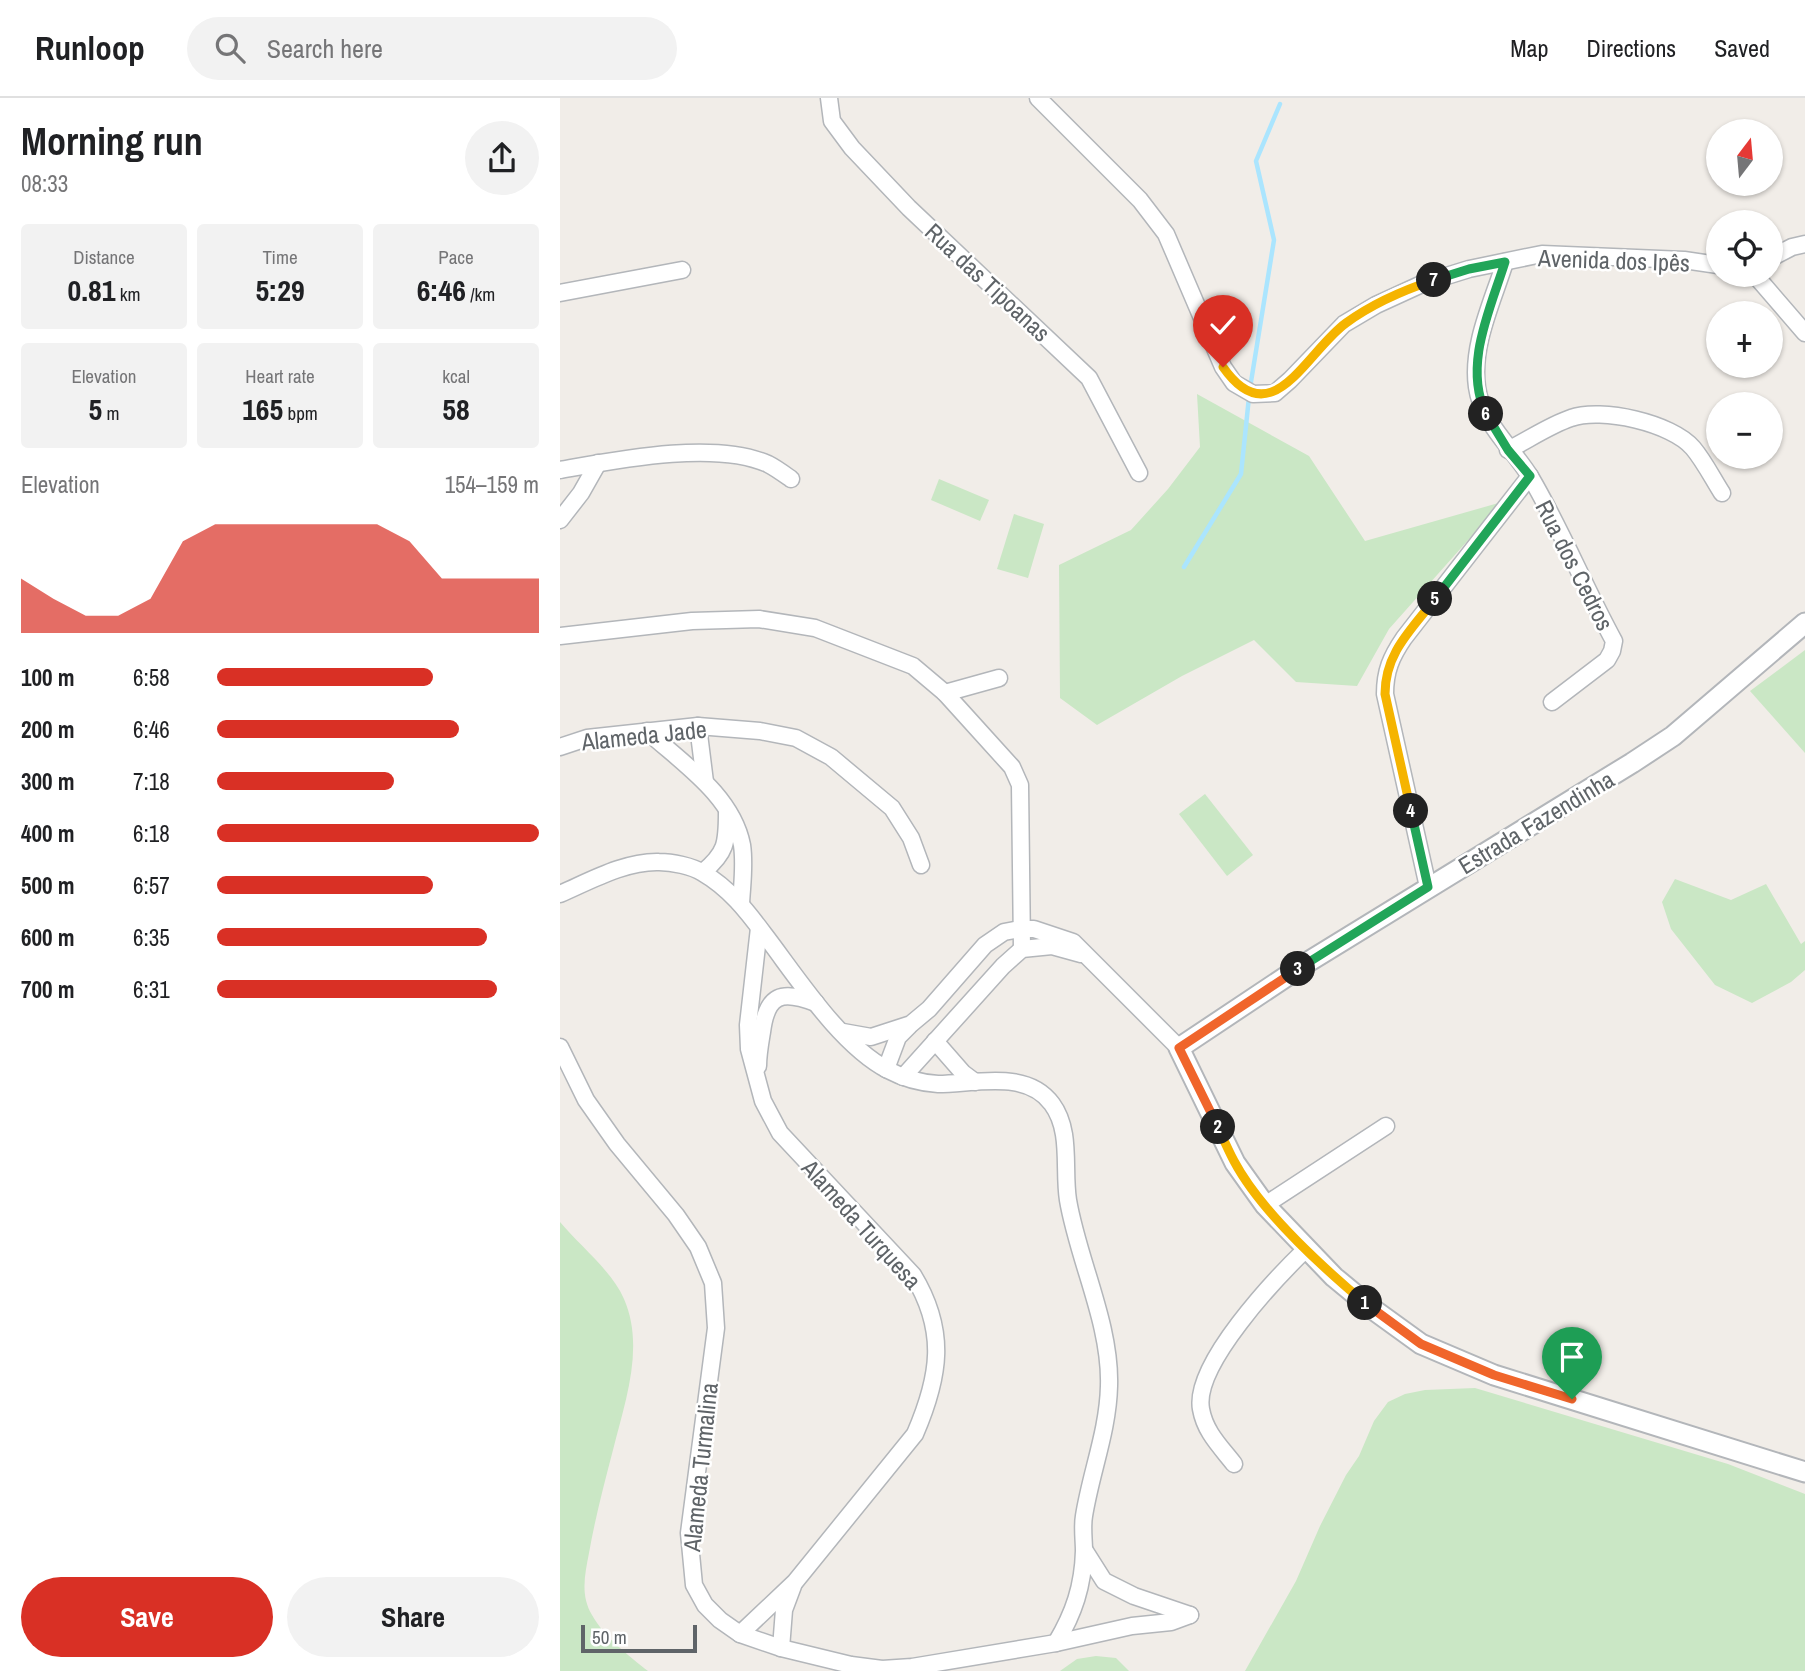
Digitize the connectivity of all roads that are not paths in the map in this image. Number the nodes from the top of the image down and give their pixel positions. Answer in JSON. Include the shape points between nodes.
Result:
{"nodes":[{"id":1,"x":829,"y":98,"type":"edge"},
{"id":2,"x":1038,"y":98,"type":"edge"},
{"id":3,"x":1805,"y":244,"type":"edge"},
{"id":4,"x":1783,"y":252,"type":"edge"},
{"id":5,"x":1505,"y":262,"type":"junction"},
{"id":6,"x":1706,"y":263,"type":"edge"},
{"id":7,"x":682,"y":270,"type":"dead end"},
{"id":8,"x":1765,"y":287,"type":"edge"},
{"id":9,"x":560,"y":293,"type":"edge"},
{"id":10,"x":1805,"y":333,"type":"edge"},
{"id":11,"x":1508,"y":450,"type":"junction"},
{"id":12,"x":598,"y":463,"type":"junction"},
{"id":13,"x":560,"y":470,"type":"edge"},
{"id":14,"x":1139,"y":473,"type":"dead end"},
{"id":15,"x":1530,"y":476,"type":"junction"},
{"id":16,"x":791,"y":479,"type":"dead end"},
{"id":17,"x":1722,"y":493,"type":"dead end"},
{"id":18,"x":560,"y":520,"type":"edge"},
{"id":19,"x":1805,"y":623,"type":"edge"},
{"id":20,"x":560,"y":636,"type":"edge"},
{"id":21,"x":999,"y":678,"type":"dead end"},
{"id":22,"x":945,"y":693,"type":"junction"},
{"id":23,"x":1552,"y":702,"type":"dead end"},
{"id":24,"x":698,"y":726,"type":"junction"},
{"id":25,"x":647,"y":731,"type":"junction"},
{"id":26,"x":560,"y":747,"type":"edge"},
{"id":27,"x":705,"y":782,"type":"junction"},
{"id":28,"x":727,"y":811,"type":"junction"},
{"id":29,"x":921,"y":865,"type":"dead end"},
{"id":30,"x":702,"y":872,"type":"junction"},
{"id":31,"x":1428,"y":887,"type":"junction"},
{"id":32,"x":560,"y":894,"type":"edge"},
{"id":33,"x":741,"y":904,"type":"junction"},
{"id":34,"x":760,"y":928,"type":"junction"},
{"id":35,"x":1020,"y":929,"type":"junction"},
{"id":36,"x":985,"y":945,"type":"junction"},
{"id":37,"x":1022,"y":949,"type":"junction"},
{"id":38,"x":1090,"y":957,"type":"junction"},
{"id":39,"x":1003,"y":966,"type":"junction"},
{"id":40,"x":817,"y":1004,"type":"junction"},
{"id":41,"x":929,"y":1009,"type":"junction"},
{"id":42,"x":911,"y":1024,"type":"junction"},
{"id":43,"x":947,"y":1028,"type":"junction"},
{"id":44,"x":843,"y":1032,"type":"junction"},
{"id":45,"x":935,"y":1041,"type":"junction"},
{"id":46,"x":560,"y":1047,"type":"edge"},
{"id":47,"x":1179,"y":1048,"type":"junction"},
{"id":48,"x":886,"y":1069,"type":"junction"},
{"id":49,"x":903,"y":1077,"type":"junction"},
{"id":50,"x":975,"y":1082,"type":"junction"},
{"id":51,"x":758,"y":1083,"type":"junction"},
{"id":52,"x":1386,"y":1126,"type":"dead end"},
{"id":53,"x":1265,"y":1205,"type":"junction"},
{"id":54,"x":1306,"y":1249,"type":"junction"},
{"id":55,"x":1234,"y":1464,"type":"dead end"},
{"id":56,"x":1805,"y":1472,"type":"edge"},
{"id":57,"x":1084,"y":1549,"type":"junction"},
{"id":58,"x":795,"y":1582,"type":"junction"},
{"id":59,"x":740,"y":1633,"type":"junction"},
{"id":60,"x":1056,"y":1643,"type":"junction"},
{"id":61,"x":781,"y":1648,"type":"junction"}],
"edges":[{"from":1,"to":14,"type":"street","name":"Rua das Tipoanas","via":[[832,121],[852,148],[1089,378]]},
{"from":2,"to":5,"type":"street","name":"Avenida dos Ipês","via":[[1140,200],[1166,234],[1223,367],[1234,383],[1253,394],[1275,393],[1345,324],[1376,305],[1469,269]]},
{"from":3,"to":4,"type":"street"},
{"from":5,"to":6,"type":"street","name":"Avenida dos Ipês","via":[[1542,254]]},
{"from":5,"to":11,"type":"street","name":"Rua dos Cedros","via":[[1476,359],[1484,412]]},
{"from":7,"to":9,"type":"street"},
{"from":8,"to":10,"type":"street"},
{"from":11,"to":15,"type":"street","name":"Rua dos Cedros"},
{"from":11,"to":17,"type":"street","via":[[1572,417],[1645,421],[1692,446]]},
{"from":12,"to":13,"type":"street"},
{"from":12,"to":16,"type":"street","via":[[718,454],[768,464]]},
{"from":12,"to":18,"type":"street"},
{"from":15,"to":23,"type":"street","name":"Rua dos Cedros","via":[[1614,641],[1607,660]]},
{"from":15,"to":31,"type":"street","via":[[1404,638],[1385,676],[1385,694]]},
{"from":19,"to":31,"type":"street","name":"Estrada Fazendinha","via":[[1673,736]]},
{"from":20,"to":22,"type":"street","via":[[692,621],[759,619],[815,628],[860,644],[913,666]]},
{"from":21,"to":22,"type":"street"},
{"from":22,"to":35,"type":"street","via":[[1012,767],[1020,785]]},
{"from":24,"to":25,"type":"street","name":"Alameda Jade"},
{"from":24,"to":27,"type":"street"},
{"from":24,"to":29,"type":"street","name":"Alameda Jade","via":[[796,738],[831,757],[892,808]]},
{"from":25,"to":26,"type":"street","name":"Alameda Jade","via":[[587,738]]},
{"from":25,"to":27,"type":"street"},
{"from":27,"to":28,"type":"street"},
{"from":28,"to":30,"type":"street","via":[[724,849]]},
{"from":28,"to":33,"type":"street","via":[[741,844]]},
{"from":30,"to":32,"type":"street","via":[[659,862],[634,865]]},
{"from":30,"to":33,"type":"street"},
{"from":31,"to":47,"type":"street","name":"Estrada Fazendinha"},
{"from":33,"to":34,"type":"street"},
{"from":34,"to":40,"type":"street"},
{"from":34,"to":51,"type":"street","name":"Alameda Turquesa","via":[[748,1025]]},
{"from":35,"to":36,"type":"street","via":[[1004,932]]},
{"from":35,"to":37,"type":"street"},
{"from":35,"to":38,"type":"street","via":[[1063,937]]},
{"from":36,"to":39,"type":"street"},
{"from":36,"to":41,"type":"street"},
{"from":37,"to":38,"type":"street","via":[[1052,946]]},
{"from":37,"to":39,"type":"street"},
{"from":38,"to":47,"type":"street"},
{"from":39,"to":43,"type":"street"},
{"from":40,"to":44,"type":"street"},
{"from":40,"to":51,"type":"street","name":"Alameda Turquesa","via":[[788,996],[768,1005],[758,1053]]},
{"from":41,"to":42,"type":"street"},
{"from":41,"to":43,"type":"street"},
{"from":42,"to":44,"type":"street","via":[[871,1037]]},
{"from":42,"to":48,"type":"street","via":[[898,1037]]},
{"from":43,"to":45,"type":"street"},
{"from":44,"to":48,"type":"street"},
{"from":45,"to":49,"type":"street"},
{"from":45,"to":50,"type":"street"},
{"from":46,"to":59,"type":"street","name":"Alameda Turmalina","via":[[586,1100],[676,1215],[698,1247],[713,1283],[716,1328],[689,1533],[690,1562],[694,1585],[705,1605]]},
{"from":47,"to":53,"type":"street","via":[[1235,1163]]},
{"from":48,"to":49,"type":"street"},
{"from":49,"to":50,"type":"street","via":[[935,1084]]},
{"from":50,"to":57,"type":"street","via":[[1005,1082],[1041,1091],[1062,1123],[1068,1196],[1107,1350],[1109,1384],[1106,1425],[1083,1518]]},
{"from":51,"to":58,"type":"street","name":"Alameda Turquesa","via":[[780,1133],[913,1275],[927,1298],[937,1352],[925,1412],[915,1434]]},
{"from":52,"to":53,"type":"street"},
{"from":53,"to":54,"type":"street"},
{"from":54,"to":55,"type":"street","via":[[1274,1280],[1215,1358],[1204,1380],[1200,1406],[1206,1429]]},
{"from":54,"to":56,"type":"street","via":[[1364,1302],[1421,1344],[1494,1375]]},
{"from":57,"to":60,"type":"street","via":[[1079,1595]]},
{"from":57,"to":60,"type":"street","name":"Alameda Turmalina","via":[[1104,1581],[1190,1615]]},
{"from":58,"to":59,"type":"street","name":"Alameda Turquesa"},
{"from":58,"to":61,"type":"street","name":"Alameda Turquesa","via":[[784,1610]]},
{"from":59,"to":61,"type":"street","name":"Alameda Turmalina"},
{"from":60,"to":61,"type":"street","name":"Alameda Turmalina","via":[[882,1670]]}]}
